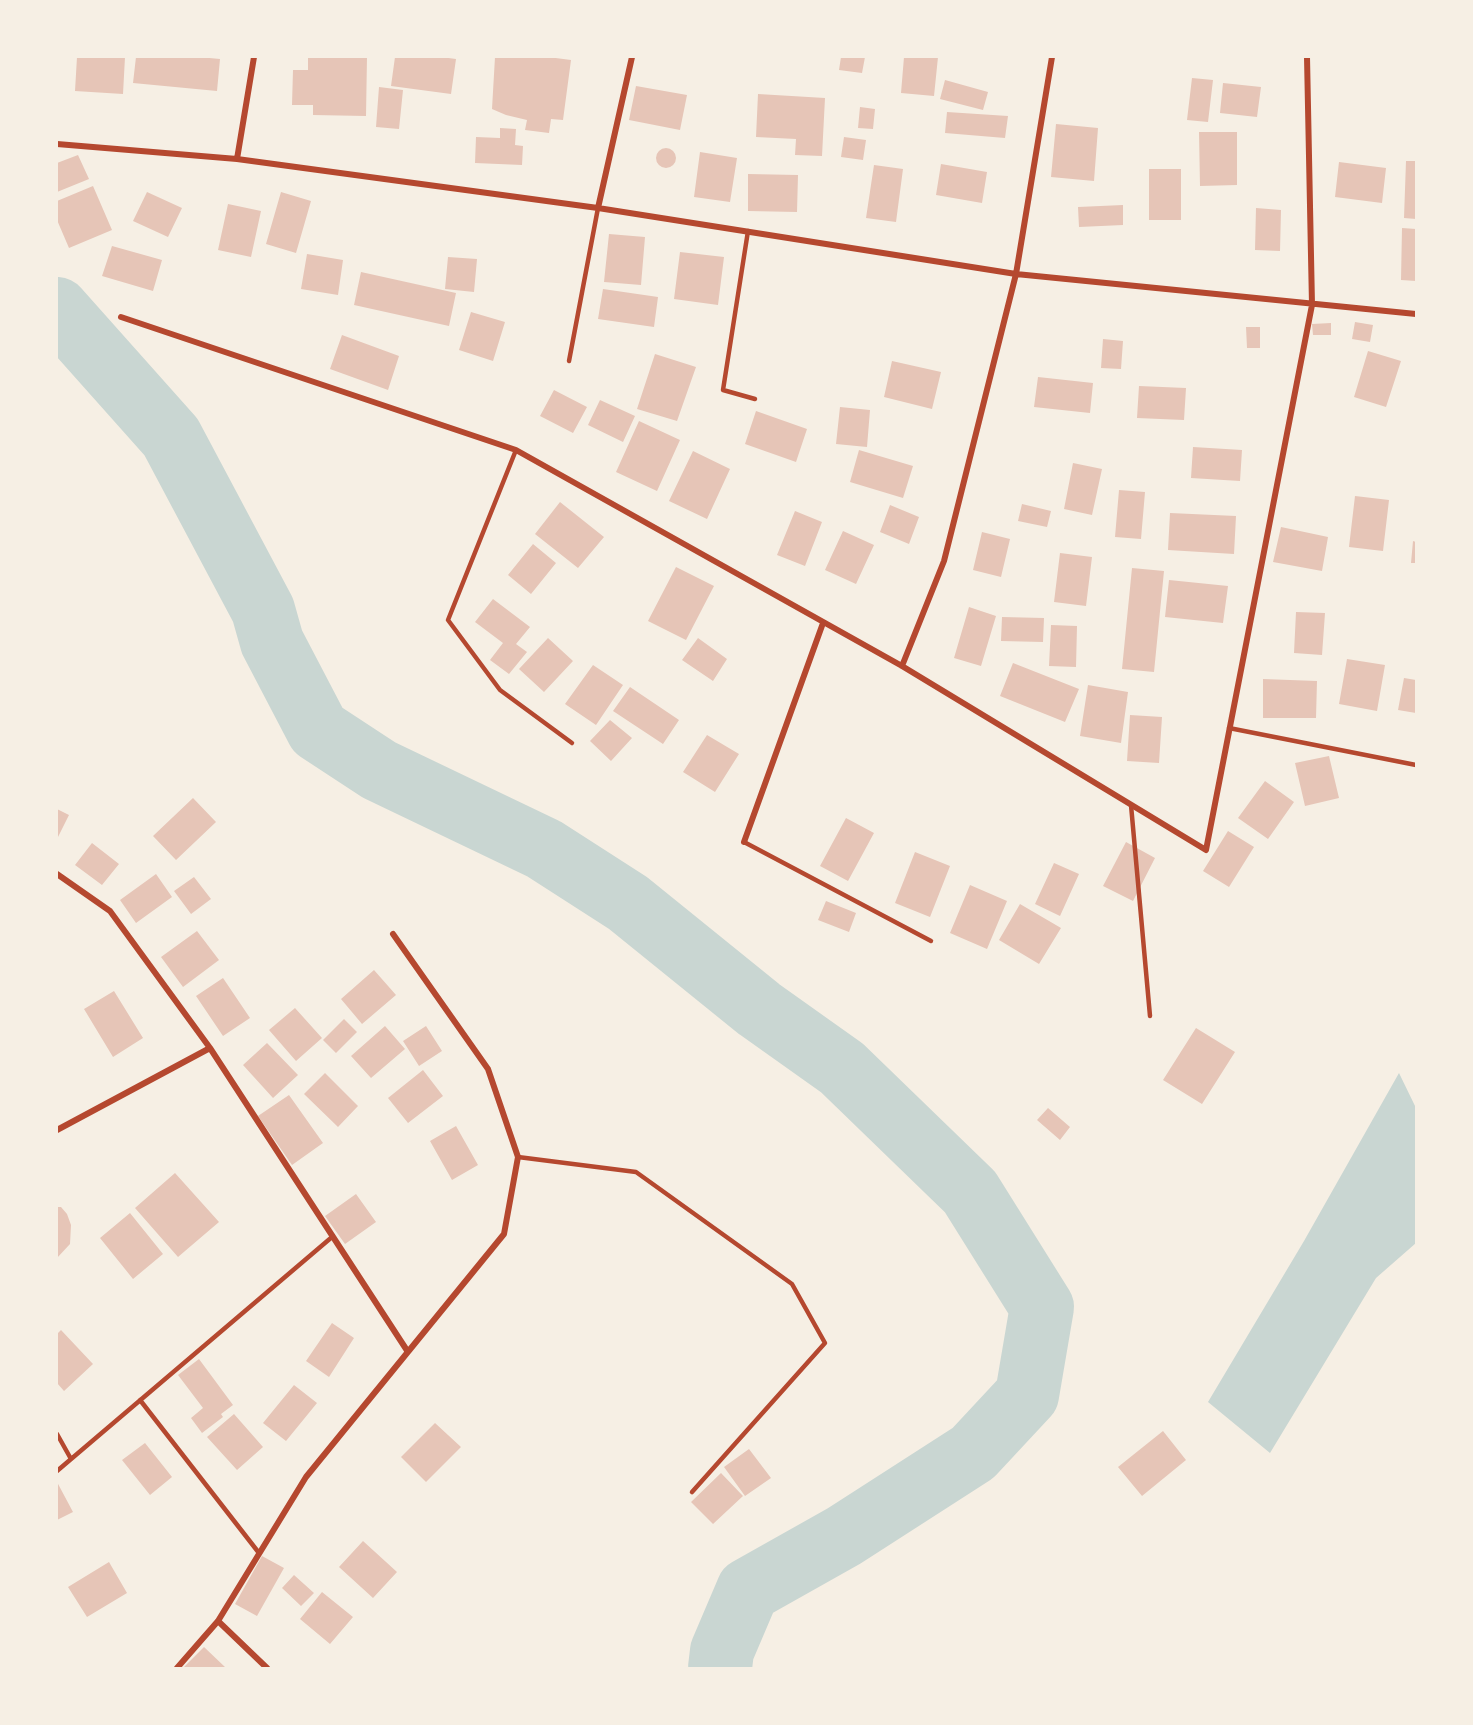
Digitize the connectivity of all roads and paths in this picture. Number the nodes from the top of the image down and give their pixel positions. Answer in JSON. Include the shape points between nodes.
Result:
{"nodes":[{"id":1,"x":254,"y":57,"type":"edge"},
{"id":2,"x":632,"y":57,"type":"edge"},
{"id":3,"x":1052,"y":57,"type":"edge"},
{"id":4,"x":1307,"y":57,"type":"edge"},
{"id":5,"x":57,"y":144,"type":"edge"},
{"id":6,"x":237,"y":159,"type":"junction"},
{"id":7,"x":598,"y":208,"type":"junction"},
{"id":8,"x":748,"y":231,"type":"junction"},
{"id":9,"x":1016,"y":274,"type":"junction"},
{"id":10,"x":1312,"y":305,"type":"junction"},
{"id":11,"x":1416,"y":314,"type":"edge"},
{"id":12,"x":121,"y":317,"type":"dead end"},
{"id":13,"x":569,"y":361,"type":"dead end"},
{"id":14,"x":755,"y":399,"type":"dead end"},
{"id":15,"x":516,"y":450,"type":"junction"},
{"id":16,"x":823,"y":623,"type":"junction"},
{"id":17,"x":902,"y":666,"type":"junction"},
{"id":18,"x":1229,"y":728,"type":"junction"},
{"id":19,"x":572,"y":743,"type":"dead end"},
{"id":20,"x":1416,"y":765,"type":"edge"},
{"id":21,"x":1131,"y":805,"type":"junction"},
{"id":22,"x":744,"y":842,"type":"joint"},
{"id":23,"x":57,"y":874,"type":"edge"},
{"id":24,"x":393,"y":934,"type":"dead end"},
{"id":25,"x":931,"y":942,"type":"dead end"},
{"id":26,"x":1150,"y":1016,"type":"dead end"},
{"id":27,"x":210,"y":1048,"type":"junction"},
{"id":28,"x":57,"y":1130,"type":"edge"},
{"id":29,"x":518,"y":1157,"type":"junction"},
{"id":30,"x":332,"y":1237,"type":"junction"},
{"id":31,"x":408,"y":1352,"type":"junction"},
{"id":32,"x":140,"y":1400,"type":"junction"},
{"id":33,"x":57,"y":1434,"type":"edge"},
{"id":34,"x":71,"y":1459,"type":"junction"},
{"id":35,"x":57,"y":1471,"type":"edge"},
{"id":36,"x":692,"y":1492,"type":"dead end"},
{"id":37,"x":259,"y":1553,"type":"junction"},
{"id":38,"x":218,"y":1622,"type":"junction"},
{"id":39,"x":177,"y":1668,"type":"edge"},
{"id":40,"x":267,"y":1668,"type":"edge"}],
"edges":[{"from":1,"to":6,"type":"street"},
{"from":2,"to":7,"type":"street"},
{"from":3,"to":9,"type":"street"},
{"from":4,"to":10,"type":"street"},
{"from":5,"to":6,"type":"street"},
{"from":6,"to":7,"type":"street"},
{"from":7,"to":8,"type":"street"},
{"from":7,"to":13,"type":"lane"},
{"from":8,"to":9,"type":"street"},
{"from":8,"to":14,"type":"lane","via":[[723,390]]},
{"from":9,"to":10,"type":"street"},
{"from":9,"to":17,"type":"street","via":[[944,561]]},
{"from":10,"to":11,"type":"street"},
{"from":10,"to":18,"type":"street"},
{"from":12,"to":15,"type":"street"},
{"from":15,"to":16,"type":"street"},
{"from":15,"to":19,"type":"lane","via":[[448,620],[500,690]]},
{"from":16,"to":17,"type":"street"},
{"from":16,"to":22,"type":"street"},
{"from":17,"to":21,"type":"street"},
{"from":18,"to":20,"type":"lane"},
{"from":18,"to":21,"type":"street","via":[[1206,850]]},
{"from":21,"to":26,"type":"lane"},
{"from":22,"to":25,"type":"lane"},
{"from":23,"to":27,"type":"street","via":[[110,911]]},
{"from":24,"to":29,"type":"street","via":[[488,1069]]},
{"from":27,"to":28,"type":"street"},
{"from":27,"to":30,"type":"street"},
{"from":29,"to":31,"type":"street","via":[[504,1234]]},
{"from":29,"to":36,"type":"lane","via":[[636,1172],[792,1284],[825,1343]]},
{"from":30,"to":31,"type":"street"},
{"from":30,"to":32,"type":"lane"},
{"from":31,"to":37,"type":"street","via":[[306,1478]]},
{"from":32,"to":34,"type":"lane"},
{"from":32,"to":37,"type":"lane"},
{"from":33,"to":34,"type":"lane"},
{"from":34,"to":35,"type":"lane"},
{"from":37,"to":38,"type":"street"},
{"from":38,"to":39,"type":"street"},
{"from":38,"to":40,"type":"street"}]}
